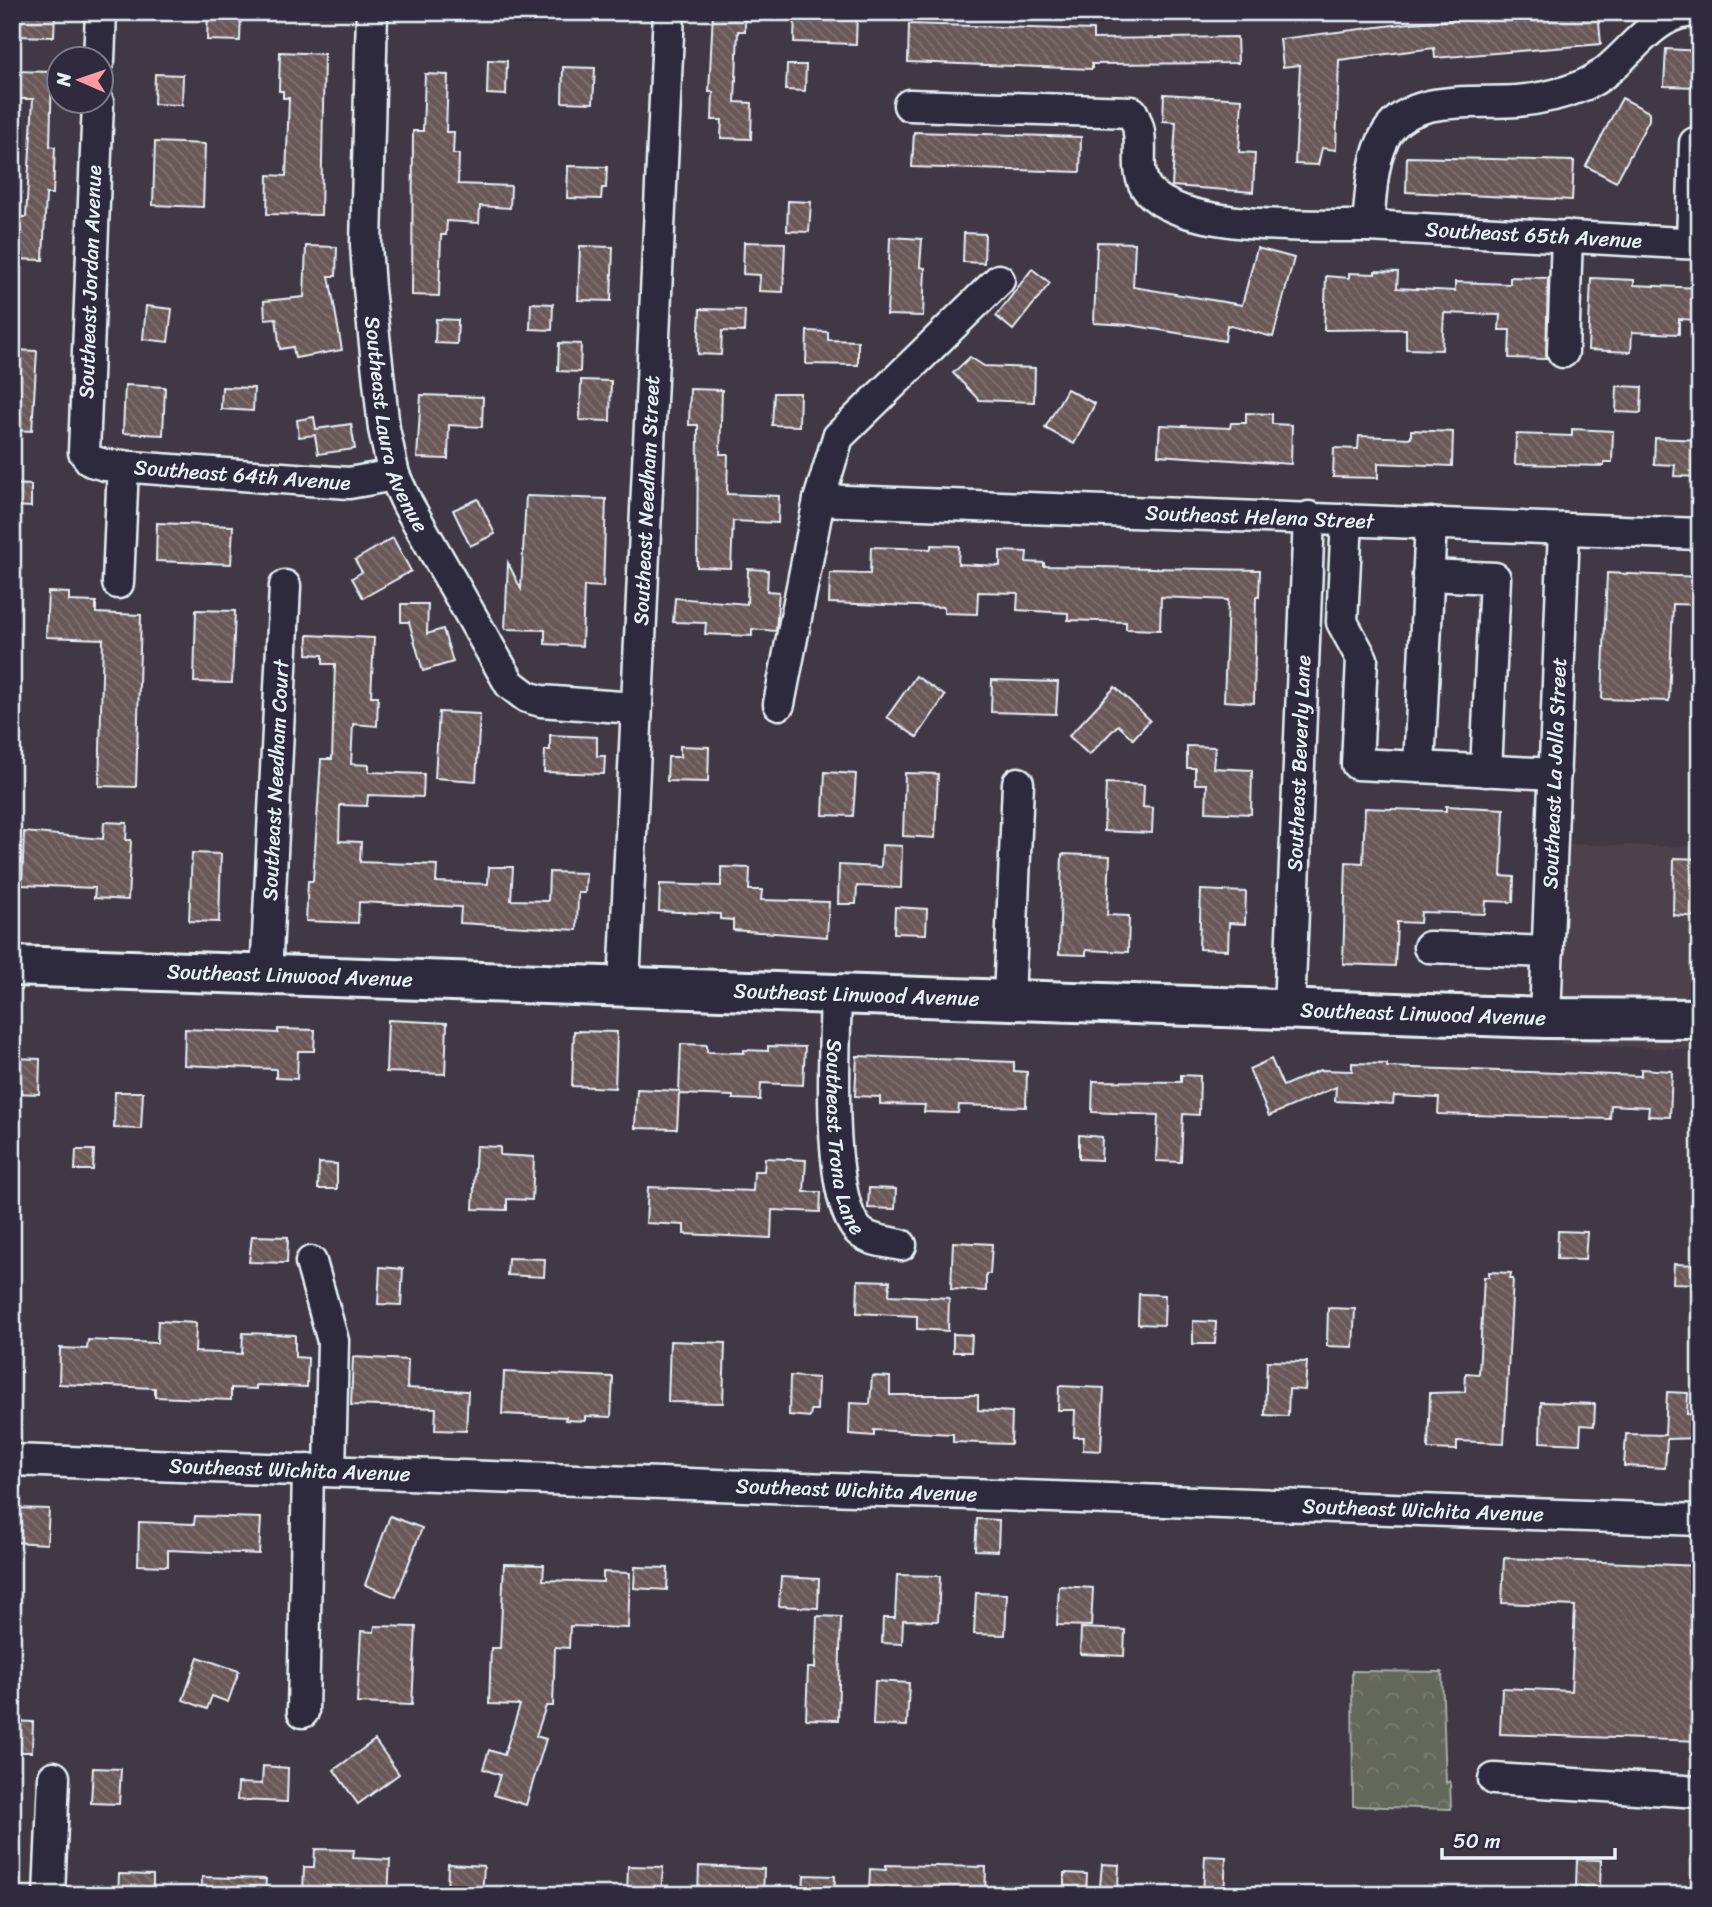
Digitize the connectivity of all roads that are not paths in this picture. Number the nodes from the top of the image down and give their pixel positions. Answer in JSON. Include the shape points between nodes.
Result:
{"nodes":[{"id":1,"x":101,"y":12,"type":"edge"},
{"id":2,"x":372,"y":12,"type":"edge"},
{"id":3,"x":669,"y":12,"type":"edge"},
{"id":4,"x":1687,"y":12,"type":"edge"},
{"id":5,"x":100,"y":46,"type":"edge"},
{"id":6,"x":909,"y":105,"type":"dead end"},
{"id":7,"x":96,"y":116,"type":"edge"},
{"id":8,"x":1695,"y":144,"type":"dead end"},
{"id":9,"x":1368,"y":226,"type":"junction"},
{"id":10,"x":1567,"y":236,"type":"junction"},
{"id":11,"x":1696,"y":244,"type":"edge"},
{"id":12,"x":999,"y":280,"type":"dead end"},
{"id":13,"x":1563,"y":352,"type":"dead end"},
{"id":14,"x":91,"y":461,"type":"joint"},
{"id":15,"x":123,"y":466,"type":"junction"},
{"id":16,"x":394,"y":475,"type":"junction"},
{"id":17,"x":819,"y":499,"type":"junction"},
{"id":18,"x":1309,"y":517,"type":"junction"},
{"id":19,"x":1347,"y":519,"type":"junction"},
{"id":20,"x":1431,"y":523,"type":"junction"},
{"id":21,"x":1564,"y":529,"type":"junction"},
{"id":22,"x":1700,"y":534,"type":"edge"},
{"id":23,"x":1428,"y":575,"type":"junction"},
{"id":24,"x":118,"y":583,"type":"dead end"},
{"id":25,"x":285,"y":586,"type":"dead end"},
{"id":26,"x":779,"y":704,"type":"dead end"},
{"id":27,"x":634,"y":708,"type":"junction"},
{"id":28,"x":1419,"y":767,"type":"junction"},
{"id":29,"x":1486,"y":771,"type":"junction"},
{"id":30,"x":1555,"y":774,"type":"junction"},
{"id":31,"x":1018,"y":783,"type":"dead end"},
{"id":32,"x":1429,"y":947,"type":"dead end"},
{"id":33,"x":1548,"y":952,"type":"junction"},
{"id":34,"x":12,"y":966,"type":"edge"},
{"id":35,"x":267,"y":976,"type":"junction"},
{"id":36,"x":624,"y":986,"type":"junction"},
{"id":37,"x":836,"y":994,"type":"junction"},
{"id":38,"x":1009,"y":1000,"type":"junction"},
{"id":39,"x":1289,"y":1010,"type":"junction"},
{"id":40,"x":1545,"y":1018,"type":"junction"},
{"id":41,"x":1700,"y":1019,"type":"edge"},
{"id":42,"x":901,"y":1245,"type":"dead end"},
{"id":43,"x":311,"y":1262,"type":"dead end"},
{"id":44,"x":12,"y":1460,"type":"edge"},
{"id":45,"x":319,"y":1471,"type":"junction"},
{"id":46,"x":1700,"y":1520,"type":"edge"},
{"id":47,"x":303,"y":1713,"type":"dead end"},
{"id":48,"x":54,"y":1777,"type":"dead end"},
{"id":49,"x":1494,"y":1779,"type":"dead end"},
{"id":50,"x":1700,"y":1792,"type":"edge"},
{"id":51,"x":49,"y":1895,"type":"edge"}],
"edges":[{"from":1,"to":5,"type":"street"},
{"from":2,"to":16,"type":"street","name":"Southeast Laura Avenue","via":[[366,245],[384,429]]},
{"from":3,"to":27,"type":"street","name":"Southeast Needham Street"},
{"from":4,"to":9,"type":"street","via":[[1656,25],[1587,84],[1554,96],[1438,104],[1409,112],[1388,132],[1378,158]]},
{"from":6,"to":9,"type":"street","name":"Southeast 65th Avenue","via":[[1132,112],[1139,130],[1140,171],[1147,189],[1163,203],[1197,216],[1259,223]]},
{"from":7,"to":14,"type":"street","name":"Southeast Jordan Avenue","via":[[84,438],[84,452]]},
{"from":8,"to":11,"type":"street"},
{"from":9,"to":10,"type":"street","name":"Southeast 65th Avenue"},
{"from":10,"to":11,"type":"street","name":"Southeast 65th Avenue"},
{"from":10,"to":13,"type":"street"},
{"from":12,"to":17,"type":"street","via":[[838,437]]},
{"from":14,"to":15,"type":"street","name":"Southeast 64th Avenue"},
{"from":15,"to":16,"type":"street","name":"Southeast 64th Avenue","via":[[349,483]]},
{"from":15,"to":24,"type":"street"},
{"from":16,"to":27,"type":"street","name":"Southeast Laura Avenue","via":[[510,684],[541,701]]},
{"from":17,"to":18,"type":"street","name":"Southeast Helena Street"},
{"from":17,"to":26,"type":"street"},
{"from":18,"to":19,"type":"street","name":"Southeast Helena Street"},
{"from":18,"to":39,"type":"street","name":"Southeast Beverly Lane"},
{"from":19,"to":20,"type":"street","name":"Southeast Helena Street"},
{"from":19,"to":28,"type":"street","via":[[1342,622],[1362,659],[1357,764]]},
{"from":20,"to":21,"type":"street","name":"Southeast Helena Street"},
{"from":20,"to":23,"type":"street"},
{"from":21,"to":22,"type":"street","name":"Southeast Helena Street"},
{"from":21,"to":30,"type":"street","name":"Southeast La Jolla Street"},
{"from":23,"to":28,"type":"street"},
{"from":23,"to":29,"type":"street","via":[[1495,578]]},
{"from":25,"to":35,"type":"street","name":"Southeast Needham Court"},
{"from":27,"to":36,"type":"street","name":"Southeast Needham Street"},
{"from":28,"to":29,"type":"street"},
{"from":29,"to":30,"type":"street"},
{"from":30,"to":33,"type":"street","name":"Southeast La Jolla Street"},
{"from":31,"to":38,"type":"street"},
{"from":32,"to":33,"type":"street"},
{"from":33,"to":40,"type":"street","name":"Southeast La Jolla Street"},
{"from":34,"to":35,"type":"main road","name":"Southeast Linwood Avenue"},
{"from":35,"to":36,"type":"main road","name":"Southeast Linwood Avenue"},
{"from":36,"to":37,"type":"main road","name":"Southeast Linwood Avenue"},
{"from":37,"to":38,"type":"main road","name":"Southeast Linwood Avenue"},
{"from":37,"to":42,"type":"street","name":"Southeast Trona Lane","via":[[835,1112],[845,1202],[861,1234]]},
{"from":38,"to":39,"type":"main road","name":"Southeast Linwood Avenue"},
{"from":39,"to":40,"type":"main road","name":"Southeast Linwood Avenue"},
{"from":40,"to":41,"type":"main road","name":"Southeast Linwood Avenue"},
{"from":43,"to":45,"type":"street","via":[[333,1341]]},
{"from":44,"to":45,"type":"street","name":"Southeast Wichita Avenue"},
{"from":45,"to":46,"type":"street","name":"Southeast Wichita Avenue"},
{"from":45,"to":47,"type":"street"},
{"from":48,"to":51,"type":"street"},
{"from":49,"to":50,"type":"street"}]}
